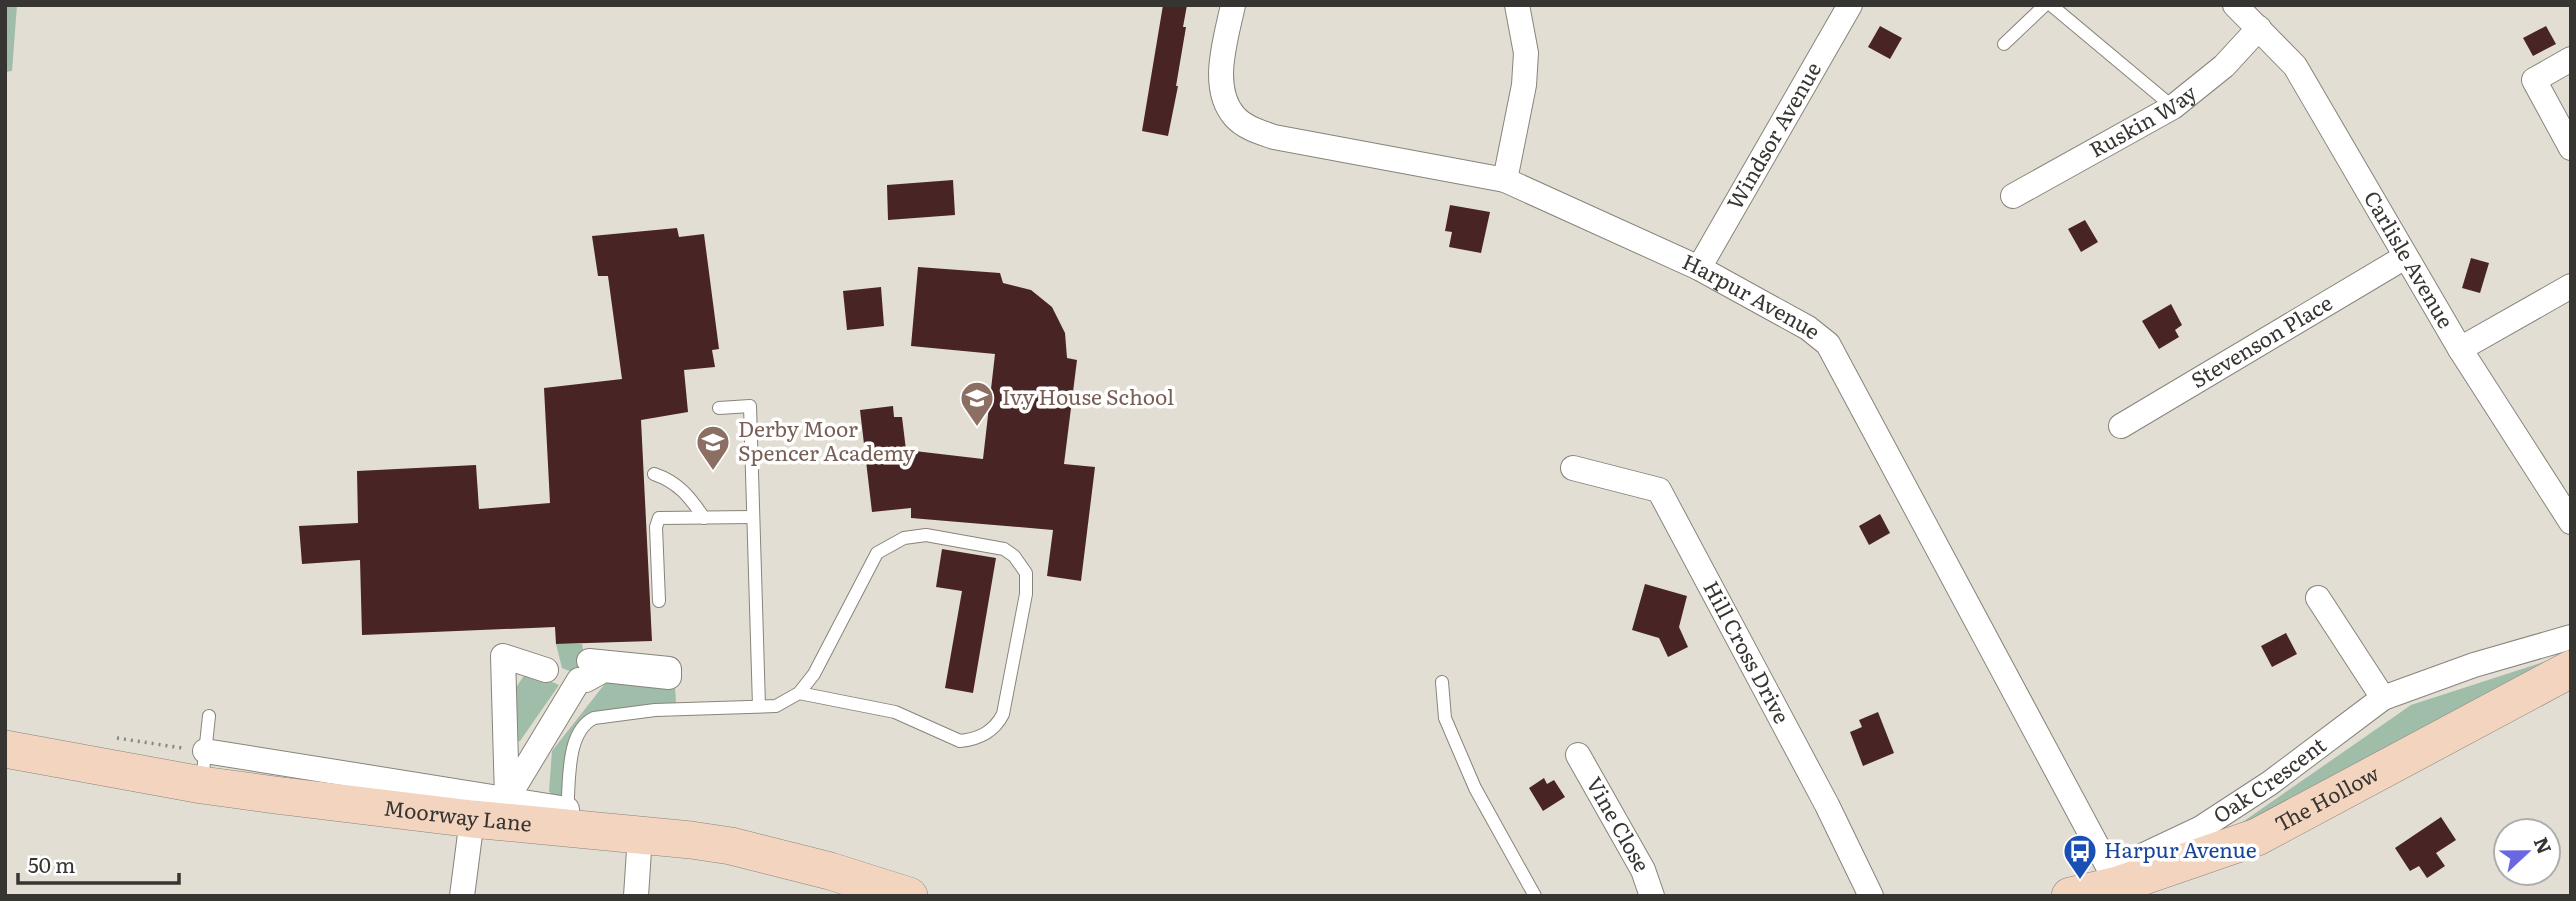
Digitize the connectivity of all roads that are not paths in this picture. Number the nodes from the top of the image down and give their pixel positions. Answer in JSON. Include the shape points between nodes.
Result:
{"nodes":[{"id":1,"x":1233,"y":5,"type":"edge"},
{"id":2,"x":1517,"y":5,"type":"edge"},
{"id":3,"x":1850,"y":5,"type":"edge"},
{"id":4,"x":2045,"y":5,"type":"edge"},
{"id":5,"x":2051,"y":5,"type":"edge"},
{"id":6,"x":2251,"y":14,"type":"edge"},
{"id":7,"x":2004,"y":44,"type":"dead end"},
{"id":8,"x":2571,"y":59,"type":"edge"},
{"id":9,"x":2174,"y":107,"type":"junction"},
{"id":10,"x":2571,"y":148,"type":"edge"},
{"id":11,"x":1505,"y":180,"type":"junction"},
{"id":12,"x":2013,"y":196,"type":"dead end"},
{"id":13,"x":2405,"y":257,"type":"junction"},
{"id":14,"x":1699,"y":268,"type":"junction"},
{"id":15,"x":2571,"y":286,"type":"edge"},
{"id":16,"x":2460,"y":349,"type":"junction"},
{"id":17,"x":719,"y":408,"type":"dead end"},
{"id":18,"x":2121,"y":426,"type":"dead end"},
{"id":19,"x":1573,"y":468,"type":"dead end"},
{"id":20,"x":654,"y":474,"type":"dead end"},
{"id":21,"x":753,"y":517,"type":"junction"},
{"id":22,"x":704,"y":518,"type":"junction"},
{"id":23,"x":2571,"y":522,"type":"edge"},
{"id":24,"x":2318,"y":598,"type":"dead end"},
{"id":25,"x":659,"y":601,"type":"dead end"},
{"id":26,"x":2571,"y":637,"type":"edge"},
{"id":27,"x":589,"y":660,"type":"dead end"},
{"id":28,"x":2571,"y":669,"type":"edge"},
{"id":29,"x":546,"y":670,"type":"dead end"},
{"id":30,"x":1442,"y":682,"type":"dead end"},
{"id":31,"x":799,"y":693,"type":"junction"},
{"id":32,"x":2383,"y":698,"type":"junction"},
{"id":33,"x":759,"y":706,"type":"junction"},
{"id":34,"x":209,"y":716,"type":"dead end"},
{"id":35,"x":5,"y":749,"type":"edge"},
{"id":36,"x":1578,"y":755,"type":"dead end"},
{"id":37,"x":204,"y":768,"type":"junction"},
{"id":38,"x":507,"y":799,"type":"junction"},
{"id":39,"x":472,"y":819,"type":"junction"},
{"id":40,"x":566,"y":819,"type":"junction"},
{"id":41,"x":640,"y":835,"type":"junction"},
{"id":42,"x":2115,"y":877,"type":"junction"},
{"id":43,"x":462,"y":896,"type":"edge"},
{"id":44,"x":636,"y":896,"type":"edge"},
{"id":45,"x":909,"y":896,"type":"edge"},
{"id":46,"x":1535,"y":896,"type":"edge"},
{"id":47,"x":1652,"y":896,"type":"edge"},
{"id":48,"x":1871,"y":896,"type":"edge"},
{"id":49,"x":2070,"y":896,"type":"edge"}],
"edges":[{"from":1,"to":11,"type":"street","name":"Harpur Avenue","via":[[1222,62],[1223,95],[1235,116],[1250,128],[1274,137]]},
{"from":2,"to":11,"type":"street","via":[[1526,54],[1524,85]]},
{"from":3,"to":14,"type":"street","name":"Windsor Avenue"},
{"from":4,"to":7,"type":"lane"},
{"from":5,"to":9,"type":"lane"},
{"from":6,"to":9,"type":"street","name":"Ruskin Way","via":[[2224,66]]},
{"from":6,"to":13,"type":"street","name":"Carlisle Avenue","via":[[2295,66]]},
{"from":8,"to":10,"type":"street","via":[[2534,80]]},
{"from":9,"to":12,"type":"street","name":"Ruskin Way"},
{"from":11,"to":14,"type":"street","name":"Harpur Avenue"},
{"from":13,"to":16,"type":"street","name":"Carlisle Avenue"},
{"from":13,"to":18,"type":"street","name":"Stevenson Place"},
{"from":14,"to":42,"type":"street","name":"Harpur Avenue","via":[[1808,328],[1828,344]]},
{"from":15,"to":16,"type":"street"},
{"from":16,"to":23,"type":"street","name":"Carlisle Avenue"},
{"from":17,"to":21,"type":"lane","via":[[750,407]]},
{"from":19,"to":48,"type":"street","name":"Hill Cross Drive","via":[[1659,490]]},
{"from":20,"to":22,"type":"lane","via":[[680,487]]},
{"from":21,"to":22,"type":"lane"},
{"from":21,"to":33,"type":"lane"},
{"from":22,"to":25,"type":"lane","via":[[659,518]]},
{"from":24,"to":32,"type":"street"},
{"from":26,"to":32,"type":"street","name":"Oak Crescent"},
{"from":27,"to":38,"type":"street","via":[[669,669],[669,677],[604,670],[586,681],[579,680]]},
{"from":28,"to":42,"type":"street","name":"The Hollow","via":[[2258,837]]},
{"from":29,"to":38,"type":"street","via":[[503,656]]},
{"from":30,"to":46,"type":"lane","via":[[1445,718],[1475,788]]},
{"from":31,"to":31,"type":"lane","via":[[821,664],[873,559],[886,547],[926,535],[1004,550],[1026,573],[1003,715],[989,732],[960,741],[895,712]]},
{"from":31,"to":33,"type":"lane","via":[[786,703]]},
{"from":32,"to":42,"type":"street","name":"Oak Crescent","via":[[2270,783],[2201,828],[2130,859]]},
{"from":33,"to":40,"type":"lane","via":[[655,710],[588,721],[573,747]]},
{"from":34,"to":37,"type":"lane"},
{"from":35,"to":37,"type":"street","name":"Moorway Lane"},
{"from":36,"to":47,"type":"street","name":"Vine Close","via":[[1643,870]]},
{"from":37,"to":38,"type":"street"},
{"from":37,"to":39,"type":"street","name":"Moorway Lane"},
{"from":38,"to":40,"type":"street"},
{"from":39,"to":40,"type":"street","name":"Moorway Lane"},
{"from":39,"to":43,"type":"street"},
{"from":40,"to":41,"type":"street","name":"Moorway Lane"},
{"from":41,"to":44,"type":"street"},
{"from":41,"to":45,"type":"street","name":"Moorway Lane","via":[[732,846],[830,870]]},
{"from":42,"to":49,"type":"street","name":"The Hollow"}]}
